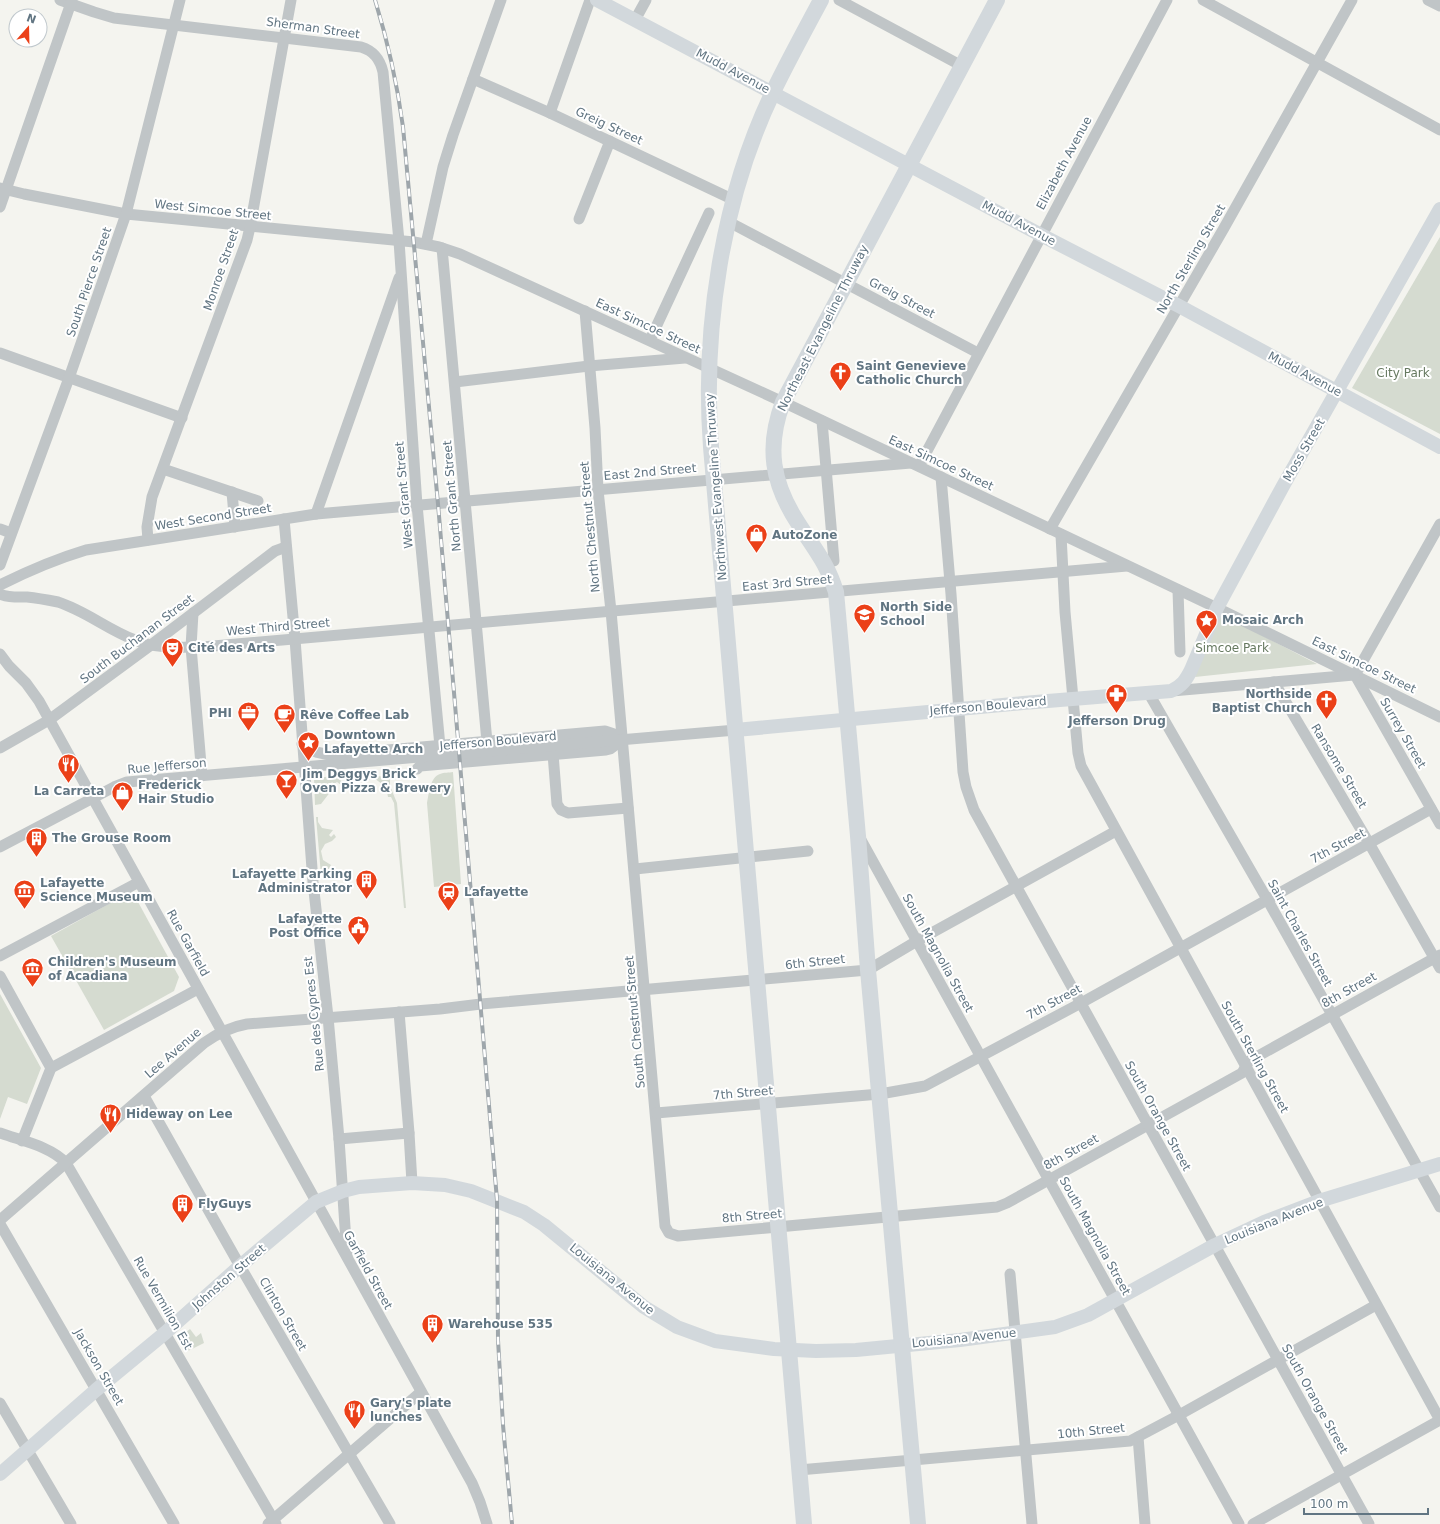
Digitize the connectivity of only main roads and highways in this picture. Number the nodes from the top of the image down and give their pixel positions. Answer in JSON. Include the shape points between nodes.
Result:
{"nodes":[{"id":1,"x":597,"y":0,"type":"edge"},
{"id":2,"x":821,"y":0,"type":"edge"},
{"id":3,"x":997,"y":0,"type":"edge"},
{"id":4,"x":772,"y":92,"type":"junction"},
{"id":5,"x":909,"y":165,"type":"junction"},
{"id":6,"x":1440,"y":209,"type":"edge"},
{"id":7,"x":1338,"y":392,"type":"junction"},
{"id":8,"x":1440,"y":447,"type":"edge"},
{"id":9,"x":1171,"y":691,"type":"joint"},
{"id":10,"x":848,"y":719,"type":"junction"},
{"id":11,"x":736,"y":730,"type":"junction"},
{"id":12,"x":1440,"y":1164,"type":"edge"},
{"id":13,"x":497,"y":1200,"type":"joint"},
{"id":14,"x":902,"y":1345,"type":"junction"},
{"id":15,"x":790,"y":1350,"type":"junction"},
{"id":16,"x":0,"y":1474,"type":"edge"},
{"id":17,"x":804,"y":1524,"type":"edge"},
{"id":18,"x":918,"y":1524,"type":"edge"}],
"edges":[{"from":1,"to":4,"type":"main road","name":"Mudd Avenue"},
{"from":2,"to":4,"type":"highway","name":"Northwest Evangeline Thruway"},
{"from":3,"to":5,"type":"highway","name":"Northeast Evangeline Thruway"},
{"from":4,"to":5,"type":"main road","name":"Mudd Avenue"},
{"from":4,"to":11,"type":"highway","name":"Northwest Evangeline Thruway","via":[[755,136],[729,222],[714,306],[710,368],[710,426]]},
{"from":5,"to":7,"type":"main road","name":"Mudd Avenue"},
{"from":5,"to":10,"type":"highway","name":"Northeast Evangeline Thruway","via":[[783,402],[774,430],[776,474],[785,502],[826,564],[836,592]]},
{"from":6,"to":7,"type":"main road","name":"Moss Street"},
{"from":7,"to":8,"type":"main road","name":"Mudd Avenue"},
{"from":7,"to":9,"type":"main road","name":"Moss Street","via":[[1283,486],[1217,608],[1187,678]]},
{"from":9,"to":10,"type":"main road","name":"Jefferson Boulevard"},
{"from":10,"to":11,"type":"main road","name":"Jefferson Boulevard"},
{"from":10,"to":14,"type":"highway","name":"Northeast Evangeline Thruway"},
{"from":11,"to":15,"type":"highway","name":"Northwest Evangeline Thruway"},
{"from":12,"to":14,"type":"main road","name":"Louisiana Avenue","via":[[1319,1201],[1264,1222],[1214,1245],[1088,1315],[1055,1327]]},
{"from":13,"to":15,"type":"main road","name":"Louisiana Avenue","via":[[524,1212],[544,1225],[644,1307],[677,1327],[715,1341]]},
{"from":13,"to":16,"type":"main road","name":"Johnston Street","via":[[462,1188],[412,1183],[343,1190],[316,1202]]},
{"from":14,"to":15,"type":"main road","name":"Louisiana Avenue","via":[[856,1350]]},
{"from":14,"to":18,"type":"highway","name":"Northeast Evangeline Thruway"},
{"from":15,"to":17,"type":"highway","name":"Northwest Evangeline Thruway"}]}
